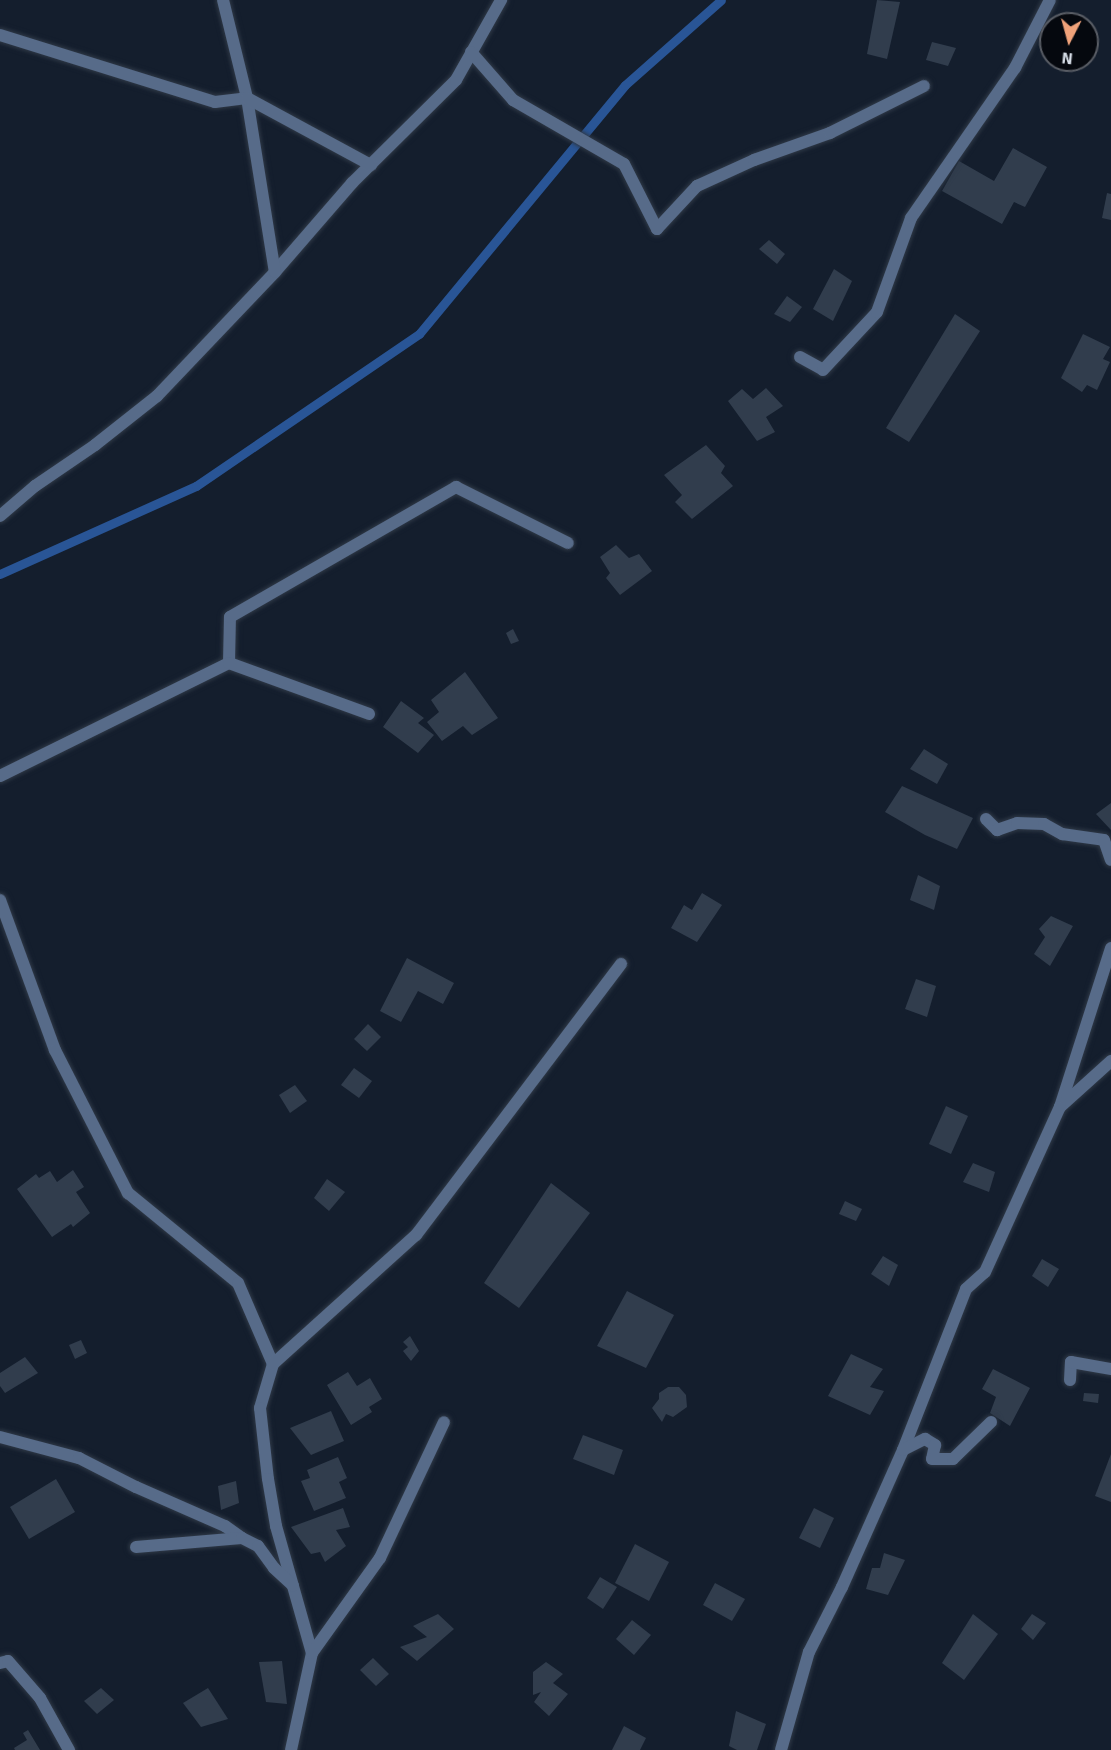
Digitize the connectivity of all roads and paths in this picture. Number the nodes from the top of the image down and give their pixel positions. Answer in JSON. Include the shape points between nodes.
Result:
{"nodes":[{"id":1,"x":223,"y":0,"type":"edge"},
{"id":2,"x":501,"y":0,"type":"edge"},
{"id":3,"x":1050,"y":0,"type":"edge"},
{"id":4,"x":0,"y":35,"type":"edge"},
{"id":5,"x":471,"y":52,"type":"junction"},
{"id":6,"x":924,"y":86,"type":"dead end"},
{"id":7,"x":247,"y":98,"type":"junction"},
{"id":8,"x":371,"y":165,"type":"junction"},
{"id":9,"x":275,"y":272,"type":"junction"},
{"id":10,"x":800,"y":357,"type":"dead end"},
{"id":11,"x":0,"y":516,"type":"edge"},
{"id":12,"x":568,"y":543,"type":"dead end"},
{"id":13,"x":229,"y":663,"type":"junction"},
{"id":14,"x":369,"y":714,"type":"dead end"},
{"id":15,"x":0,"y":776,"type":"edge"},
{"id":16,"x":986,"y":819,"type":"dead end"},
{"id":17,"x":1111,"y":860,"type":"edge"},
{"id":18,"x":0,"y":900,"type":"edge"},
{"id":19,"x":1111,"y":948,"type":"edge"},
{"id":20,"x":621,"y":964,"type":"dead end"},
{"id":21,"x":1111,"y":1061,"type":"edge"},
{"id":22,"x":1060,"y":1107,"type":"junction"},
{"id":23,"x":273,"y":1364,"type":"junction"},
{"id":24,"x":1111,"y":1369,"type":"edge"},
{"id":25,"x":1070,"y":1380,"type":"dead end"},
{"id":26,"x":444,"y":1422,"type":"dead end"},
{"id":27,"x":991,"y":1422,"type":"dead end"},
{"id":28,"x":0,"y":1437,"type":"edge"},
{"id":29,"x":903,"y":1450,"type":"junction"},
{"id":30,"x":242,"y":1538,"type":"junction"},
{"id":31,"x":136,"y":1546,"type":"dead end"},
{"id":32,"x":293,"y":1586,"type":"junction"},
{"id":33,"x":312,"y":1653,"type":"junction"},
{"id":34,"x":0,"y":1663,"type":"edge"},
{"id":35,"x":69,"y":1750,"type":"edge"},
{"id":36,"x":291,"y":1750,"type":"edge"},
{"id":37,"x":782,"y":1750,"type":"edge"}],
"edges":[{"from":1,"to":7,"type":"street"},
{"from":2,"to":5,"type":"street"},
{"from":3,"to":10,"type":"street","via":[[1016,68],[911,218],[877,312],[823,370]]},
{"from":4,"to":7,"type":"street","via":[[215,102]]},
{"from":5,"to":6,"type":"street","via":[[513,100],[624,164],[657,229],[697,186],[754,160],[830,134]]},
{"from":5,"to":8,"type":"street","via":[[456,80]]},
{"from":7,"to":8,"type":"street"},
{"from":7,"to":9,"type":"street"},
{"from":8,"to":9,"type":"street"},
{"from":9,"to":11,"type":"street","via":[[157,396]]},
{"from":12,"to":13,"type":"street","via":[[456,487],[230,617]]},
{"from":13,"to":14,"type":"street"},
{"from":13,"to":15,"type":"street"},
{"from":16,"to":17,"type":"street","via":[[997,830],[1017,824],[1044,824],[1062,834],[1104,840]]},
{"from":18,"to":23,"type":"street","via":[[55,1050],[128,1193],[238,1283]]},
{"from":19,"to":22,"type":"street"},
{"from":20,"to":23,"type":"street","via":[[416,1235]]},
{"from":21,"to":22,"type":"street"},
{"from":22,"to":29,"type":"street","via":[[985,1272],[966,1289]]},
{"from":23,"to":32,"type":"street","via":[[260,1408],[276,1526]]},
{"from":24,"to":25,"type":"street","via":[[1071,1362]]},
{"from":26,"to":33,"type":"street","via":[[380,1558]]},
{"from":27,"to":29,"type":"street","via":[[953,1459],[932,1459],[934,1445],[925,1439]]},
{"from":28,"to":30,"type":"street","via":[[79,1458],[225,1526]]},
{"from":29,"to":37,"type":"street","via":[[809,1652]]},
{"from":30,"to":31,"type":"street"},
{"from":30,"to":32,"type":"street","via":[[258,1546]]},
{"from":32,"to":33,"type":"street"},
{"from":33,"to":36,"type":"street"},
{"from":34,"to":35,"type":"street","via":[[8,1661],[40,1698]]}]}
